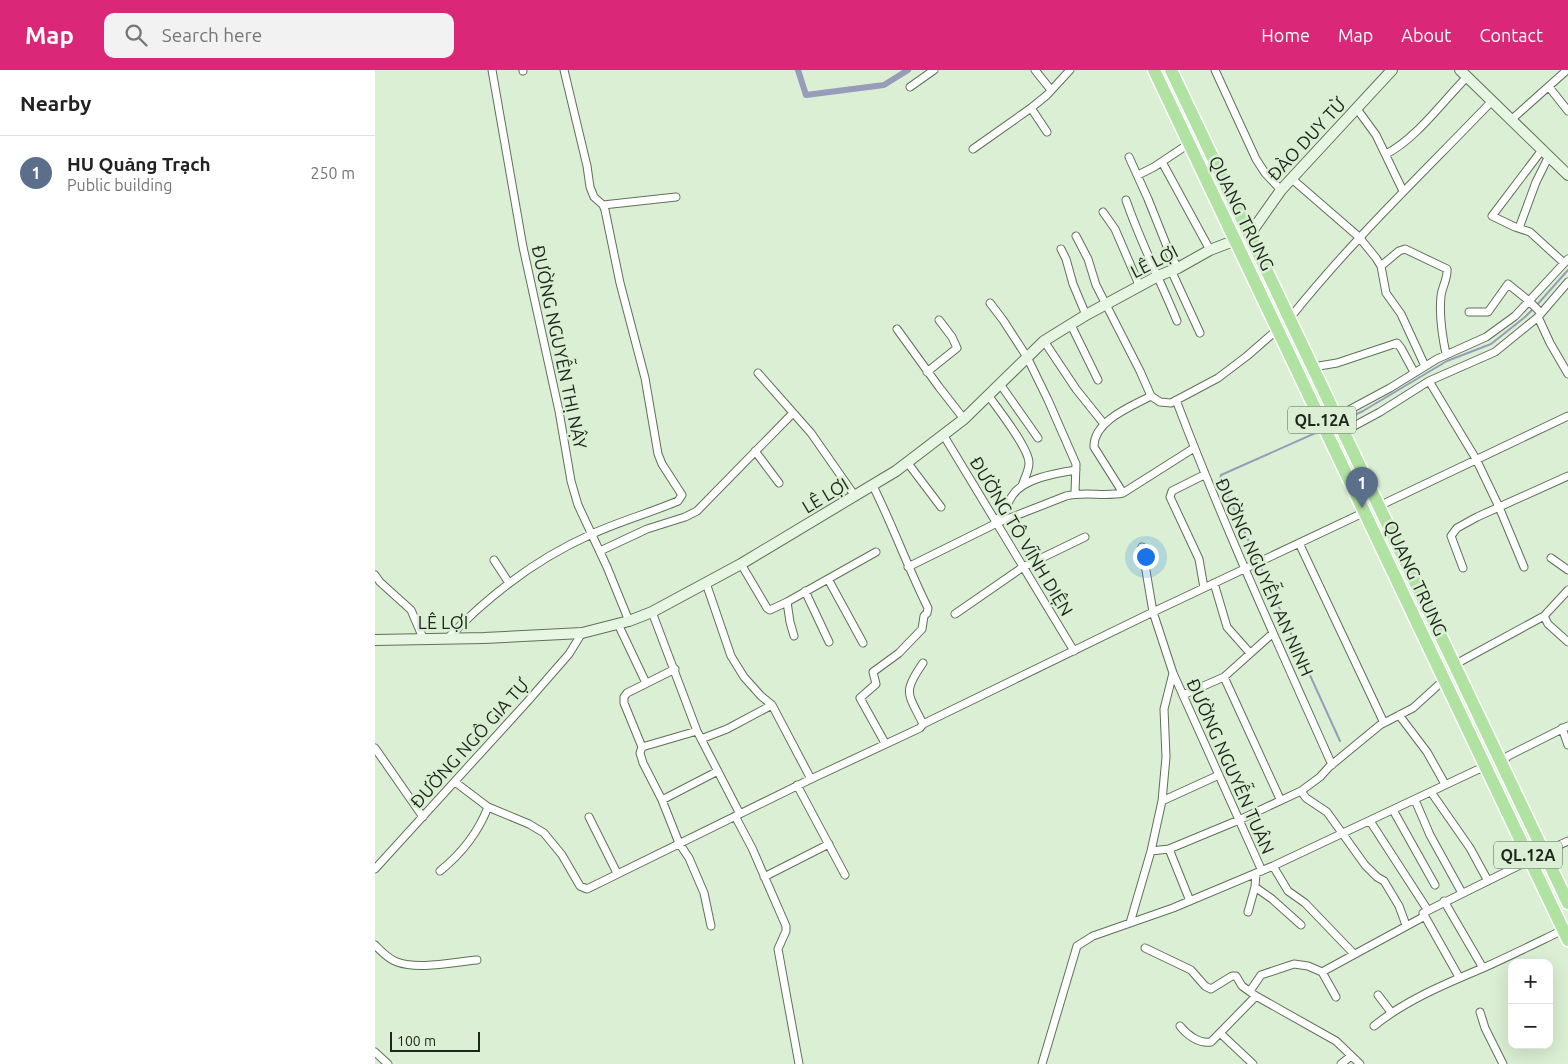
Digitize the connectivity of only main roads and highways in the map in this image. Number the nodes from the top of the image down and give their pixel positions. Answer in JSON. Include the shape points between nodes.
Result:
{"nodes":[{"id":1,"x":1171,"y":70,"type":"edge"},
{"id":2,"x":1157,"y":71,"type":"edge"},
{"id":3,"x":1250,"y":234,"type":"junction"},
{"id":4,"x":1236,"y":240,"type":"junction"},
{"id":5,"x":1313,"y":367,"type":"junction"},
{"id":6,"x":1299,"y":373,"type":"junction"},
{"id":7,"x":1330,"y":404,"type":"junction"},
{"id":8,"x":1317,"y":410,"type":"junction"},
{"id":9,"x":1345,"y":435,"type":"junction"},
{"id":10,"x":1332,"y":444,"type":"junction"},
{"id":11,"x":1379,"y":506,"type":"junction"},
{"id":12,"x":1365,"y":511,"type":"junction"},
{"id":13,"x":1501,"y":764,"type":"junction"},
{"id":14,"x":1488,"y":771,"type":"junction"},
{"id":15,"x":1568,"y":903,"type":"edge"},
{"id":16,"x":1566,"y":932,"type":"edge"}],
"edges":[{"from":1,"to":3,"type":"highway","name":"QUANG TRUNG","number":"QL.12A"},
{"from":2,"to":4,"type":"highway","name":"QUANG TRUNG","number":"QL.12A"},
{"from":3,"to":4,"type":"highway"},
{"from":3,"to":5,"type":"highway","name":"QUANG TRUNG","number":"QL.12A"},
{"from":4,"to":6,"type":"highway","name":"QUANG TRUNG","number":"QL.12A"},
{"from":5,"to":6,"type":"highway"},
{"from":5,"to":7,"type":"highway","name":"QUANG TRUNG","number":"QL.12A"},
{"from":6,"to":8,"type":"highway","name":"QUANG TRUNG","number":"QL.12A"},
{"from":7,"to":8,"type":"highway"},
{"from":7,"to":9,"type":"highway","name":"QUANG TRUNG","number":"QL.12A"},
{"from":8,"to":10,"type":"highway","name":"QUANG TRUNG","number":"QL.12A"},
{"from":9,"to":10,"type":"highway"},
{"from":9,"to":11,"type":"highway","name":"QUANG TRUNG","number":"QL.12A"},
{"from":10,"to":12,"type":"highway","name":"QUANG TRUNG","number":"QL.12A"},
{"from":11,"to":12,"type":"highway"},
{"from":11,"to":13,"type":"highway","name":"QUANG TRUNG","number":"QL.12A"},
{"from":12,"to":14,"type":"highway","name":"QUANG TRUNG","number":"QL.12A"},
{"from":13,"to":14,"type":"highway"},
{"from":13,"to":15,"type":"highway","name":"QUANG TRUNG","number":"QL.12A"},
{"from":14,"to":16,"type":"highway","name":"QUANG TRUNG","number":"QL.12A"}]}
